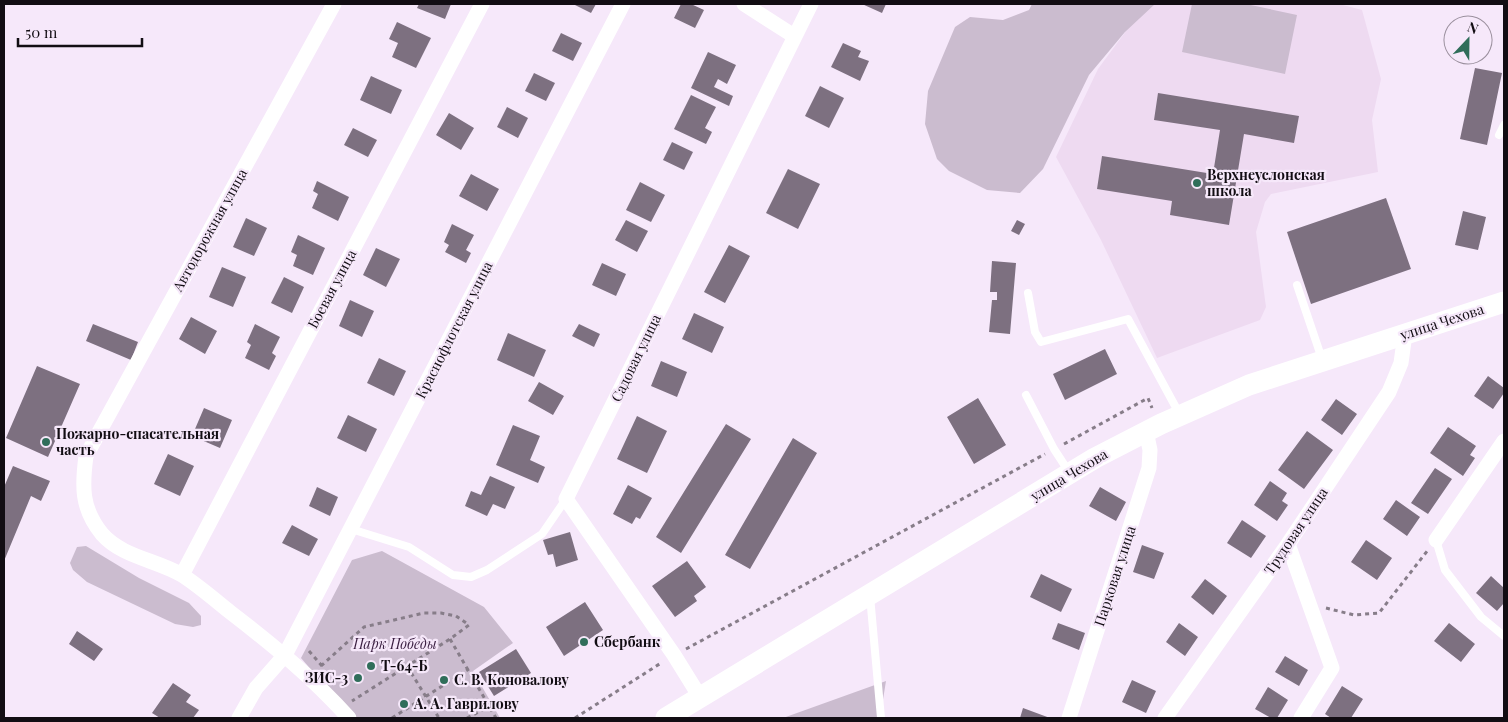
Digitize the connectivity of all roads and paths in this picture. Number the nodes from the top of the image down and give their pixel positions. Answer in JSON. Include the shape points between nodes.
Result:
{"nodes":[{"id":1,"x":334,"y":4,"type":"edge"},
{"id":2,"x":482,"y":4,"type":"edge"},
{"id":3,"x":624,"y":4,"type":"edge"},
{"id":4,"x":744,"y":4,"type":"edge"},
{"id":5,"x":811,"y":4,"type":"edge"},
{"id":6,"x":794,"y":36,"type":"junction"},
{"id":7,"x":1504,"y":124,"type":"edge"},
{"id":8,"x":1499,"y":135,"type":"dead end"},
{"id":9,"x":1297,"y":285,"type":"dead end"},
{"id":10,"x":1028,"y":293,"type":"dead end"},
{"id":11,"x":1504,"y":302,"type":"edge"},
{"id":12,"x":1405,"y":334,"type":"junction"},
{"id":13,"x":1323,"y":361,"type":"junction"},
{"id":14,"x":1026,"y":395,"type":"dead end"},
{"id":15,"x":1180,"y":415,"type":"junction"},
{"id":16,"x":1153,"y":428,"type":"junction"},
{"id":17,"x":1504,"y":441,"type":"edge"},
{"id":18,"x":1054,"y":449,"type":"junction"},
{"id":19,"x":1070,"y":473,"type":"junction"},
{"id":20,"x":566,"y":499,"type":"junction"},
{"id":21,"x":351,"y":529,"type":"junction"},
{"id":22,"x":1436,"y":540,"type":"junction"},
{"id":23,"x":1288,"y":544,"type":"junction"},
{"id":24,"x":182,"y":575,"type":"junction"},
{"id":25,"x":870,"y":594,"type":"junction"},
{"id":26,"x":1309,"y":603,"type":"junction"},
{"id":27,"x":1504,"y":636,"type":"edge"},
{"id":28,"x":450,"y":639,"type":"junction"},
{"id":29,"x":285,"y":655,"type":"junction"},
{"id":30,"x":674,"y":655,"type":"junction"},
{"id":31,"x":322,"y":666,"type":"dead end"},
{"id":32,"x":407,"y":666,"type":"junction"},
{"id":33,"x":469,"y":670,"type":"junction"},
{"id":34,"x":426,"y":697,"type":"junction"},
{"id":35,"x":700,"y":697,"type":"junction"},
{"id":36,"x":351,"y":701,"type":"dead end"},
{"id":37,"x":490,"y":706,"type":"junction"},
{"id":38,"x":239,"y":718,"type":"edge"},
{"id":39,"x":349,"y":718,"type":"edge"},
{"id":40,"x":392,"y":718,"type":"edge"},
{"id":41,"x":439,"y":718,"type":"edge"},
{"id":42,"x":468,"y":718,"type":"edge"},
{"id":43,"x":496,"y":718,"type":"edge"},
{"id":44,"x":575,"y":718,"type":"edge"},
{"id":45,"x":666,"y":718,"type":"edge"},
{"id":46,"x":881,"y":718,"type":"edge"},
{"id":47,"x":1069,"y":718,"type":"edge"},
{"id":48,"x":1165,"y":718,"type":"edge"},
{"id":49,"x":1301,"y":718,"type":"edge"}],
"edges":[{"from":1,"to":24,"type":"street","name":"Автодорожная улица","via":[[86,456],[82,485],[85,501],[103,535],[116,546]]},
{"from":2,"to":24,"type":"street","name":"Боевая улица"},
{"from":3,"to":21,"type":"street","name":"Краснофлотская улица"},
{"from":4,"to":6,"type":"street"},
{"from":5,"to":6,"type":"street","name":"Садовая улица"},
{"from":6,"to":20,"type":"street","name":"Садовая улица"},
{"from":7,"to":8,"type":"lane"},
{"from":9,"to":13,"type":"lane"},
{"from":10,"to":15,"type":"lane","via":[[1035,332],[1041,342],[1128,319]]},
{"from":11,"to":12,"type":"street","name":"улица Чехова"},
{"from":12,"to":13,"type":"street","name":"улица Чехова"},
{"from":12,"to":23,"type":"street","name":"Трудовая улица","via":[[1402,363],[1389,392]]},
{"from":13,"to":15,"type":"street","name":"улица Чехова","via":[[1249,384]]},
{"from":14,"to":18,"type":"lane"},
{"from":15,"to":16,"type":"street","name":"улица Чехова"},
{"from":16,"to":18,"type":"path","via":[[1148,398]]},
{"from":16,"to":19,"type":"street","name":"улица Чехова"},
{"from":16,"to":47,"type":"street","name":"Парковая улица","via":[[1149,468]]},
{"from":17,"to":22,"type":"street"},
{"from":18,"to":19,"type":"lane"},
{"from":18,"to":30,"type":"path"},
{"from":19,"to":25,"type":"street","name":"улица Чехова"},
{"from":20,"to":21,"type":"lane","via":[[542,534],[471,577],[453,575],[409,547]]},
{"from":20,"to":30,"type":"street"},
{"from":21,"to":29,"type":"street","name":"Краснофлотская улица"},
{"from":22,"to":26,"type":"path","via":[[1379,613],[1354,616]]},
{"from":22,"to":27,"type":"lane","via":[[1445,570],[1481,617]]},
{"from":23,"to":26,"type":"street"},
{"from":23,"to":48,"type":"street","name":"Трудовая улица"},
{"from":24,"to":29,"type":"street"},
{"from":25,"to":35,"type":"street","name":"улица Чехова"},
{"from":25,"to":46,"type":"lane"},
{"from":26,"to":49,"type":"street","via":[[1332,668]]},
{"from":28,"to":31,"type":"path","via":[[469,625],[456,616],[424,613],[364,627]]},
{"from":28,"to":32,"type":"path"},
{"from":28,"to":33,"type":"path"},
{"from":29,"to":38,"type":"street","name":"Краснофлотская улица","via":[[256,688]]},
{"from":29,"to":39,"type":"street"},
{"from":30,"to":35,"type":"street"},
{"from":30,"to":44,"type":"path"},
{"from":32,"to":34,"type":"path"},
{"from":32,"to":36,"type":"path"},
{"from":33,"to":34,"type":"path"},
{"from":33,"to":37,"type":"path"},
{"from":34,"to":40,"type":"path"},
{"from":34,"to":41,"type":"path"},
{"from":35,"to":45,"type":"street","name":"улица Чехова"},
{"from":37,"to":42,"type":"path"},
{"from":37,"to":43,"type":"path"}]}
